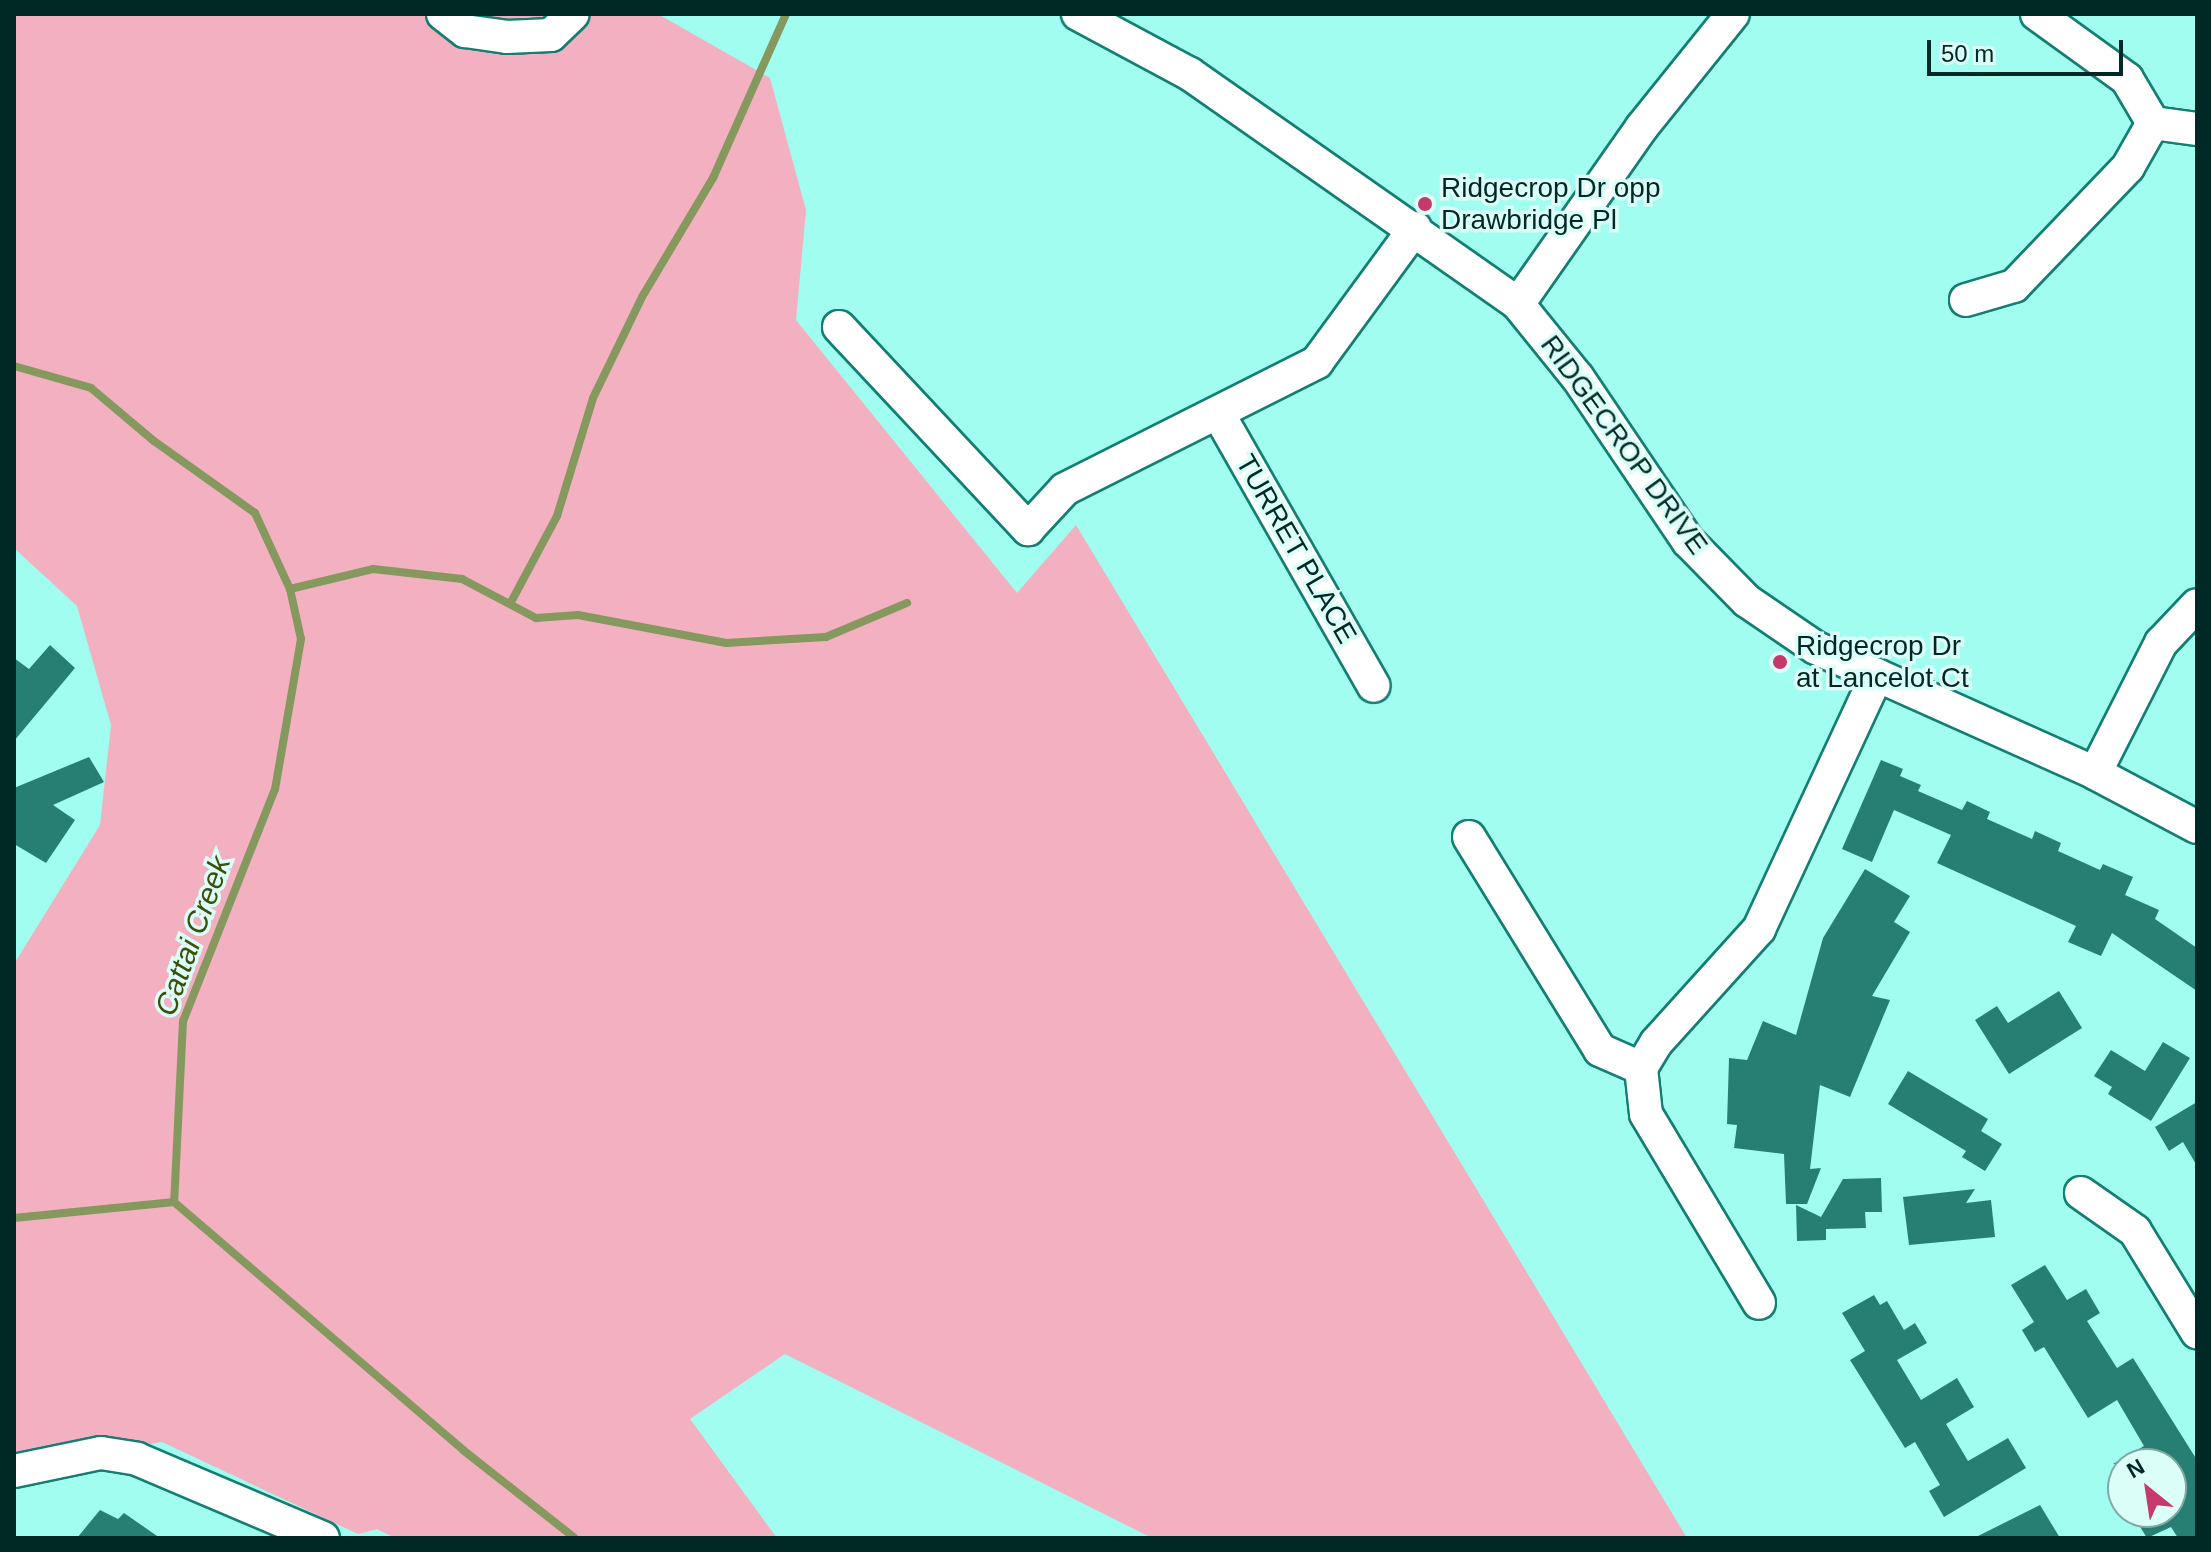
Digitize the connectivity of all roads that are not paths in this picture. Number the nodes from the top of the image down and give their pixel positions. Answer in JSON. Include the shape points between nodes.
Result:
{"nodes":[{"id":1,"x":443,"y":14,"type":"edge"},
{"id":2,"x":573,"y":14,"type":"edge"},
{"id":3,"x":1078,"y":14,"type":"edge"},
{"id":4,"x":1733,"y":14,"type":"edge"},
{"id":5,"x":2037,"y":14,"type":"edge"},
{"id":6,"x":2153,"y":123,"type":"junction"},
{"id":7,"x":2197,"y":129,"type":"edge"},
{"id":8,"x":1415,"y":228,"type":"junction"},
{"id":9,"x":1966,"y":300,"type":"dead end"},
{"id":10,"x":1518,"y":304,"type":"junction"},
{"id":11,"x":839,"y":327,"type":"dead end"},
{"id":12,"x":1218,"y":413,"type":"junction"},
{"id":13,"x":2197,"y":605,"type":"edge"},
{"id":14,"x":1877,"y":675,"type":"junction"},
{"id":15,"x":1374,"y":686,"type":"dead end"},
{"id":16,"x":2095,"y":773,"type":"junction"},
{"id":17,"x":2197,"y":827,"type":"edge"},
{"id":18,"x":1469,"y":837,"type":"dead end"},
{"id":19,"x":1641,"y":1068,"type":"junction"},
{"id":20,"x":2081,"y":1193,"type":"dead end"},
{"id":21,"x":1759,"y":1303,"type":"dead end"},
{"id":22,"x":2197,"y":1332,"type":"edge"},
{"id":23,"x":14,"y":1471,"type":"edge"},
{"id":24,"x":323,"y":1538,"type":"edge"}],
"edges":[{"from":1,"to":2,"type":"street","via":[[465,31],[507,37],[551,35]]},
{"from":3,"to":8,"type":"street","name":"RIDGECROP DRIVE","via":[[1190,74]]},
{"from":4,"to":10,"type":"street","via":[[1642,127]]},
{"from":5,"to":6,"type":"street","via":[[2127,79]]},
{"from":6,"to":7,"type":"street"},
{"from":6,"to":9,"type":"street","via":[[2128,167],[2014,286]]},
{"from":8,"to":10,"type":"street","name":"RIDGECROP DRIVE"},
{"from":8,"to":12,"type":"street","via":[[1317,362]]},
{"from":10,"to":14,"type":"street","name":"RIDGECROP DRIVE","via":[[1578,378],[1688,541],[1747,601],[1816,648]]},
{"from":11,"to":12,"type":"street","via":[[1028,529],[1065,489]]},
{"from":12,"to":15,"type":"street","name":"TURRET PLACE"},
{"from":13,"to":16,"type":"street","via":[[2161,643]]},
{"from":14,"to":16,"type":"street","name":"RIDGECROP DRIVE"},
{"from":14,"to":19,"type":"street","via":[[1759,929],[1656,1043]]},
{"from":16,"to":17,"type":"street","name":"RIDGECROP DRIVE"},
{"from":18,"to":19,"type":"street","via":[[1600,1050]]},
{"from":19,"to":21,"type":"street","via":[[1646,1114]]},
{"from":20,"to":22,"type":"street","via":[[2135,1231]]},
{"from":23,"to":24,"type":"street","via":[[101,1453],[137,1459]]}]}
